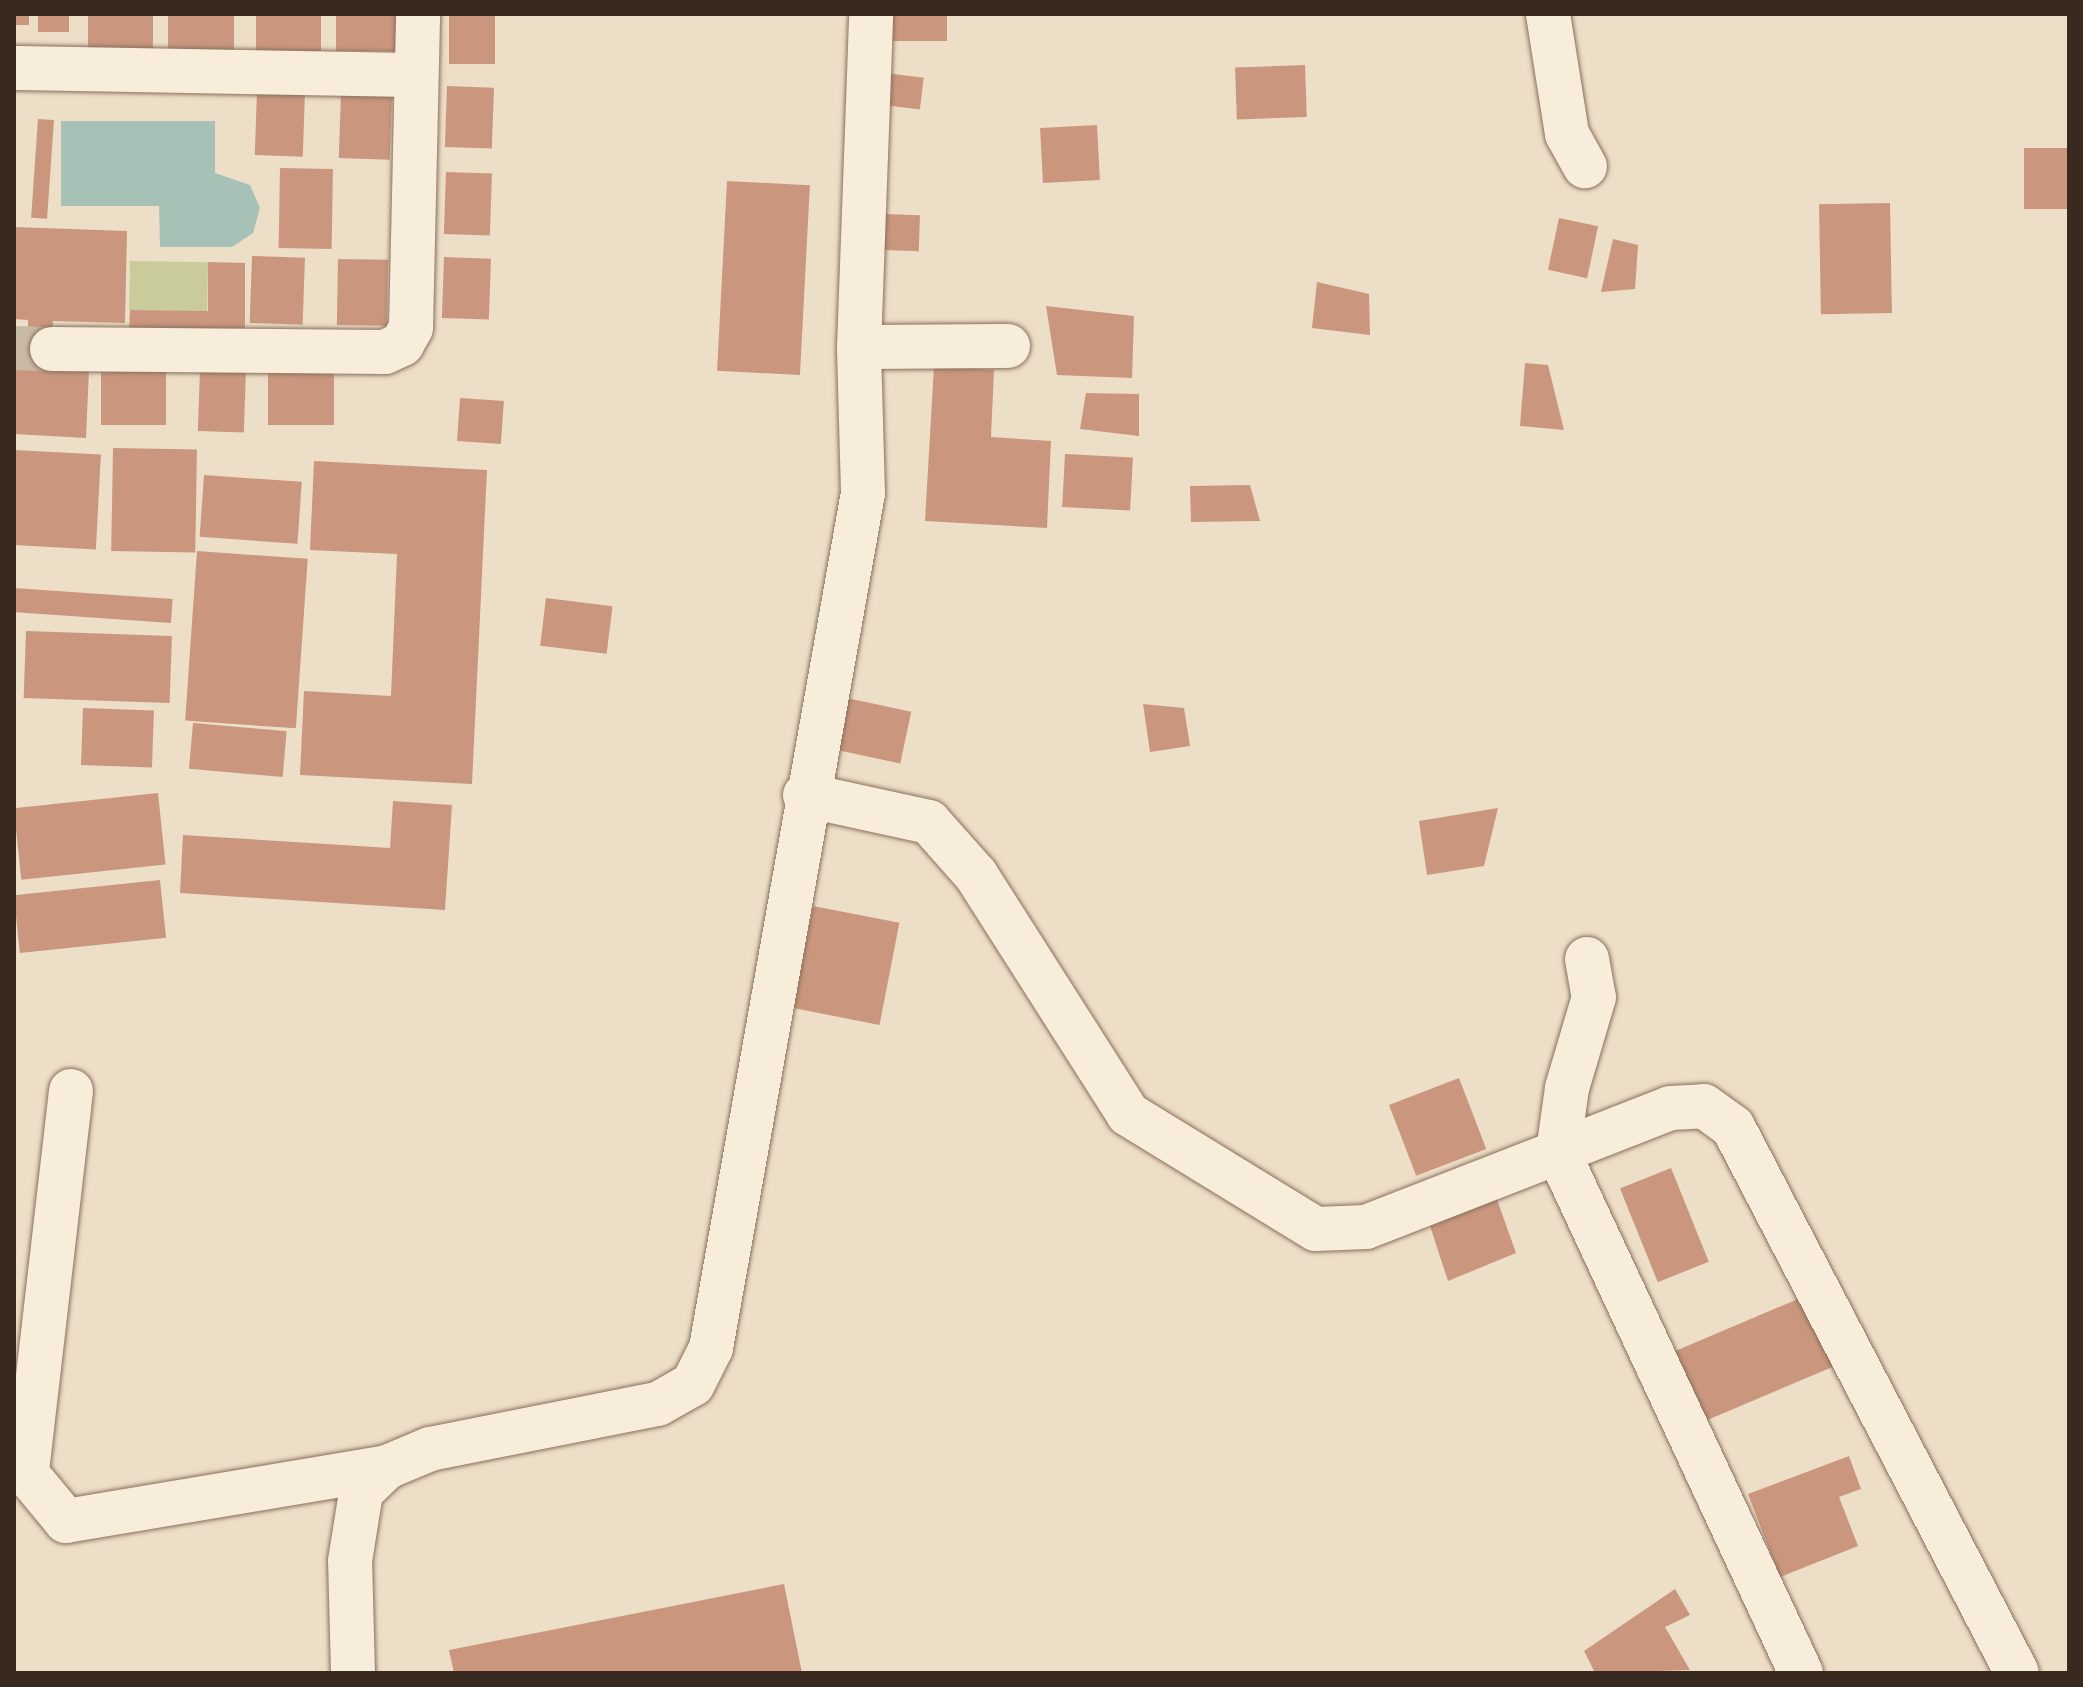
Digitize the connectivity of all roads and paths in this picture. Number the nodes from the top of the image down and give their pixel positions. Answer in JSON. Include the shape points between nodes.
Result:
{"nodes":[{"id":1,"x":418,"y":14,"type":"edge"},
{"id":2,"x":871,"y":14,"type":"edge"},
{"id":3,"x":1548,"y":14,"type":"edge"},
{"id":4,"x":14,"y":68,"type":"edge"},
{"id":5,"x":416,"y":75,"type":"junction"},
{"id":6,"x":1585,"y":166,"type":"dead end"},
{"id":7,"x":1008,"y":346,"type":"dead end"},
{"id":8,"x":859,"y":347,"type":"junction"},
{"id":9,"x":52,"y":349,"type":"tunnel mouth"},
{"id":10,"x":805,"y":795,"type":"junction"},
{"id":11,"x":1587,"y":959,"type":"dead end"},
{"id":12,"x":71,"y":1091,"type":"dead end"},
{"id":13,"x":1558,"y":1152,"type":"junction"},
{"id":14,"x":387,"y":1467,"type":"junction"},
{"id":15,"x":353,"y":1673,"type":"edge"},
{"id":16,"x":1801,"y":1673,"type":"edge"},
{"id":17,"x":2017,"y":1673,"type":"edge"}],
"edges":[{"from":1,"to":5,"type":"street"},
{"from":2,"to":8,"type":"street"},
{"from":3,"to":6,"type":"street","via":[[1567,134]]},
{"from":4,"to":5,"type":"street"},
{"from":5,"to":9,"type":"street","via":[[411,328],[402,344],[375,352]]},
{"from":7,"to":8,"type":"street"},
{"from":8,"to":10,"type":"street","via":[[863,493]]},
{"from":10,"to":13,"type":"street","via":[[929,822],[976,875],[1128,1114],[1316,1229],[1366,1227]]},
{"from":10,"to":14,"type":"street","via":[[711,1348],[693,1384],[658,1404],[430,1449]]},
{"from":11,"to":13,"type":"street","via":[[1594,997],[1567,1088]]},
{"from":12,"to":14,"type":"street","via":[[27,1474],[66,1521]]},
{"from":13,"to":16,"type":"street"},
{"from":13,"to":17,"type":"street","via":[[1670,1108],[1704,1106],[1733,1127]]},
{"from":14,"to":15,"type":"street","via":[[361,1492],[352,1547]]}]}
